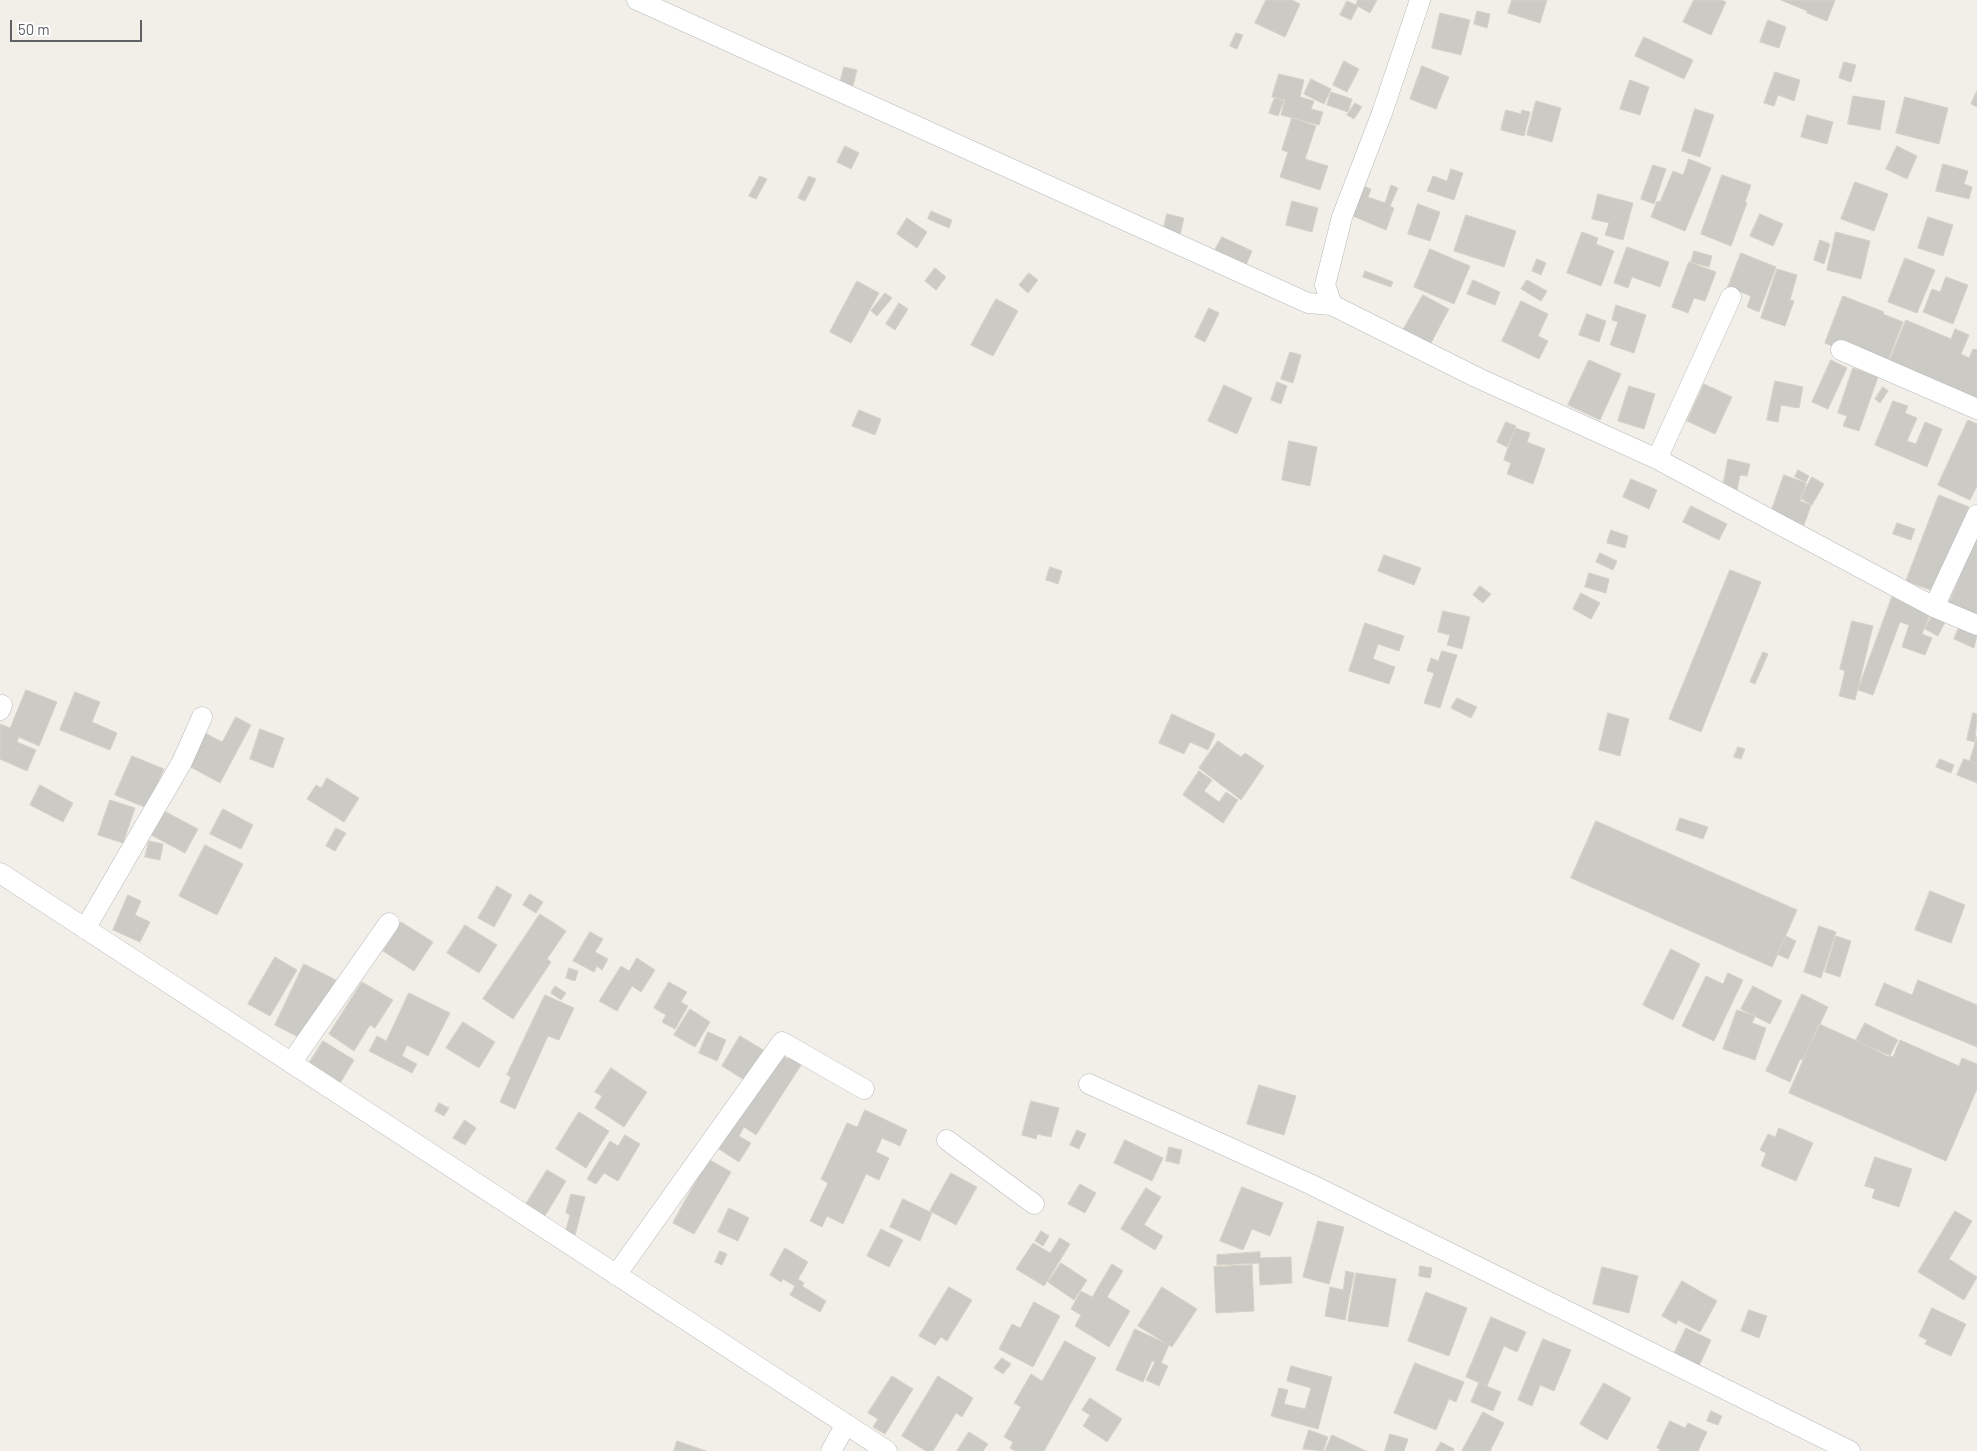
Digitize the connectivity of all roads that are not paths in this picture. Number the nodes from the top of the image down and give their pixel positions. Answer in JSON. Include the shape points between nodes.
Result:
{"nodes":[{"id":1,"x":637,"y":0,"type":"edge"},
{"id":2,"x":1420,"y":0,"type":"edge"},
{"id":3,"x":1731,"y":297,"type":"dead end"},
{"id":4,"x":1332,"y":305,"type":"junction"},
{"id":5,"x":1841,"y":350,"type":"dead end"},
{"id":6,"x":1977,"y":409,"type":"edge"},
{"id":7,"x":1657,"y":459,"type":"junction"},
{"id":8,"x":1977,"y":515,"type":"edge"},
{"id":9,"x":1934,"y":608,"type":"junction"},
{"id":10,"x":1977,"y":625,"type":"edge"},
{"id":11,"x":202,"y":717,"type":"dead end"},
{"id":12,"x":0,"y":873,"type":"edge"},
{"id":13,"x":389,"y":923,"type":"dead end"},
{"id":14,"x":85,"y":929,"type":"junction"},
{"id":15,"x":291,"y":1063,"type":"junction"},
{"id":16,"x":1089,"y":1084,"type":"dead end"},
{"id":17,"x":864,"y":1090,"type":"dead end"},
{"id":18,"x":948,"y":1140,"type":"dead end"},
{"id":19,"x":1034,"y":1204,"type":"dead end"},
{"id":20,"x":616,"y":1274,"type":"junction"},
{"id":21,"x":846,"y":1424,"type":"junction"},
{"id":22,"x":831,"y":1451,"type":"edge"},
{"id":23,"x":887,"y":1451,"type":"edge"},
{"id":24,"x":1850,"y":1451,"type":"edge"}],
"edges":[{"from":1,"to":4,"type":"street","via":[[1308,303]]},
{"from":2,"to":4,"type":"street","via":[[1342,217],[1325,285]]},
{"from":3,"to":7,"type":"street"},
{"from":4,"to":7,"type":"street","via":[[1478,378]]},
{"from":5,"to":6,"type":"street"},
{"from":7,"to":9,"type":"street"},
{"from":8,"to":9,"type":"street"},
{"from":9,"to":10,"type":"street"},
{"from":11,"to":14,"type":"street","via":[[182,762]]},
{"from":12,"to":14,"type":"street"},
{"from":13,"to":15,"type":"street"},
{"from":14,"to":15,"type":"street"},
{"from":15,"to":20,"type":"street"},
{"from":16,"to":24,"type":"street","via":[[1310,1184]]},
{"from":17,"to":20,"type":"street","via":[[782,1042]]},
{"from":18,"to":19,"type":"street"},
{"from":20,"to":21,"type":"street"},
{"from":21,"to":22,"type":"street"},
{"from":21,"to":23,"type":"street"}]}
